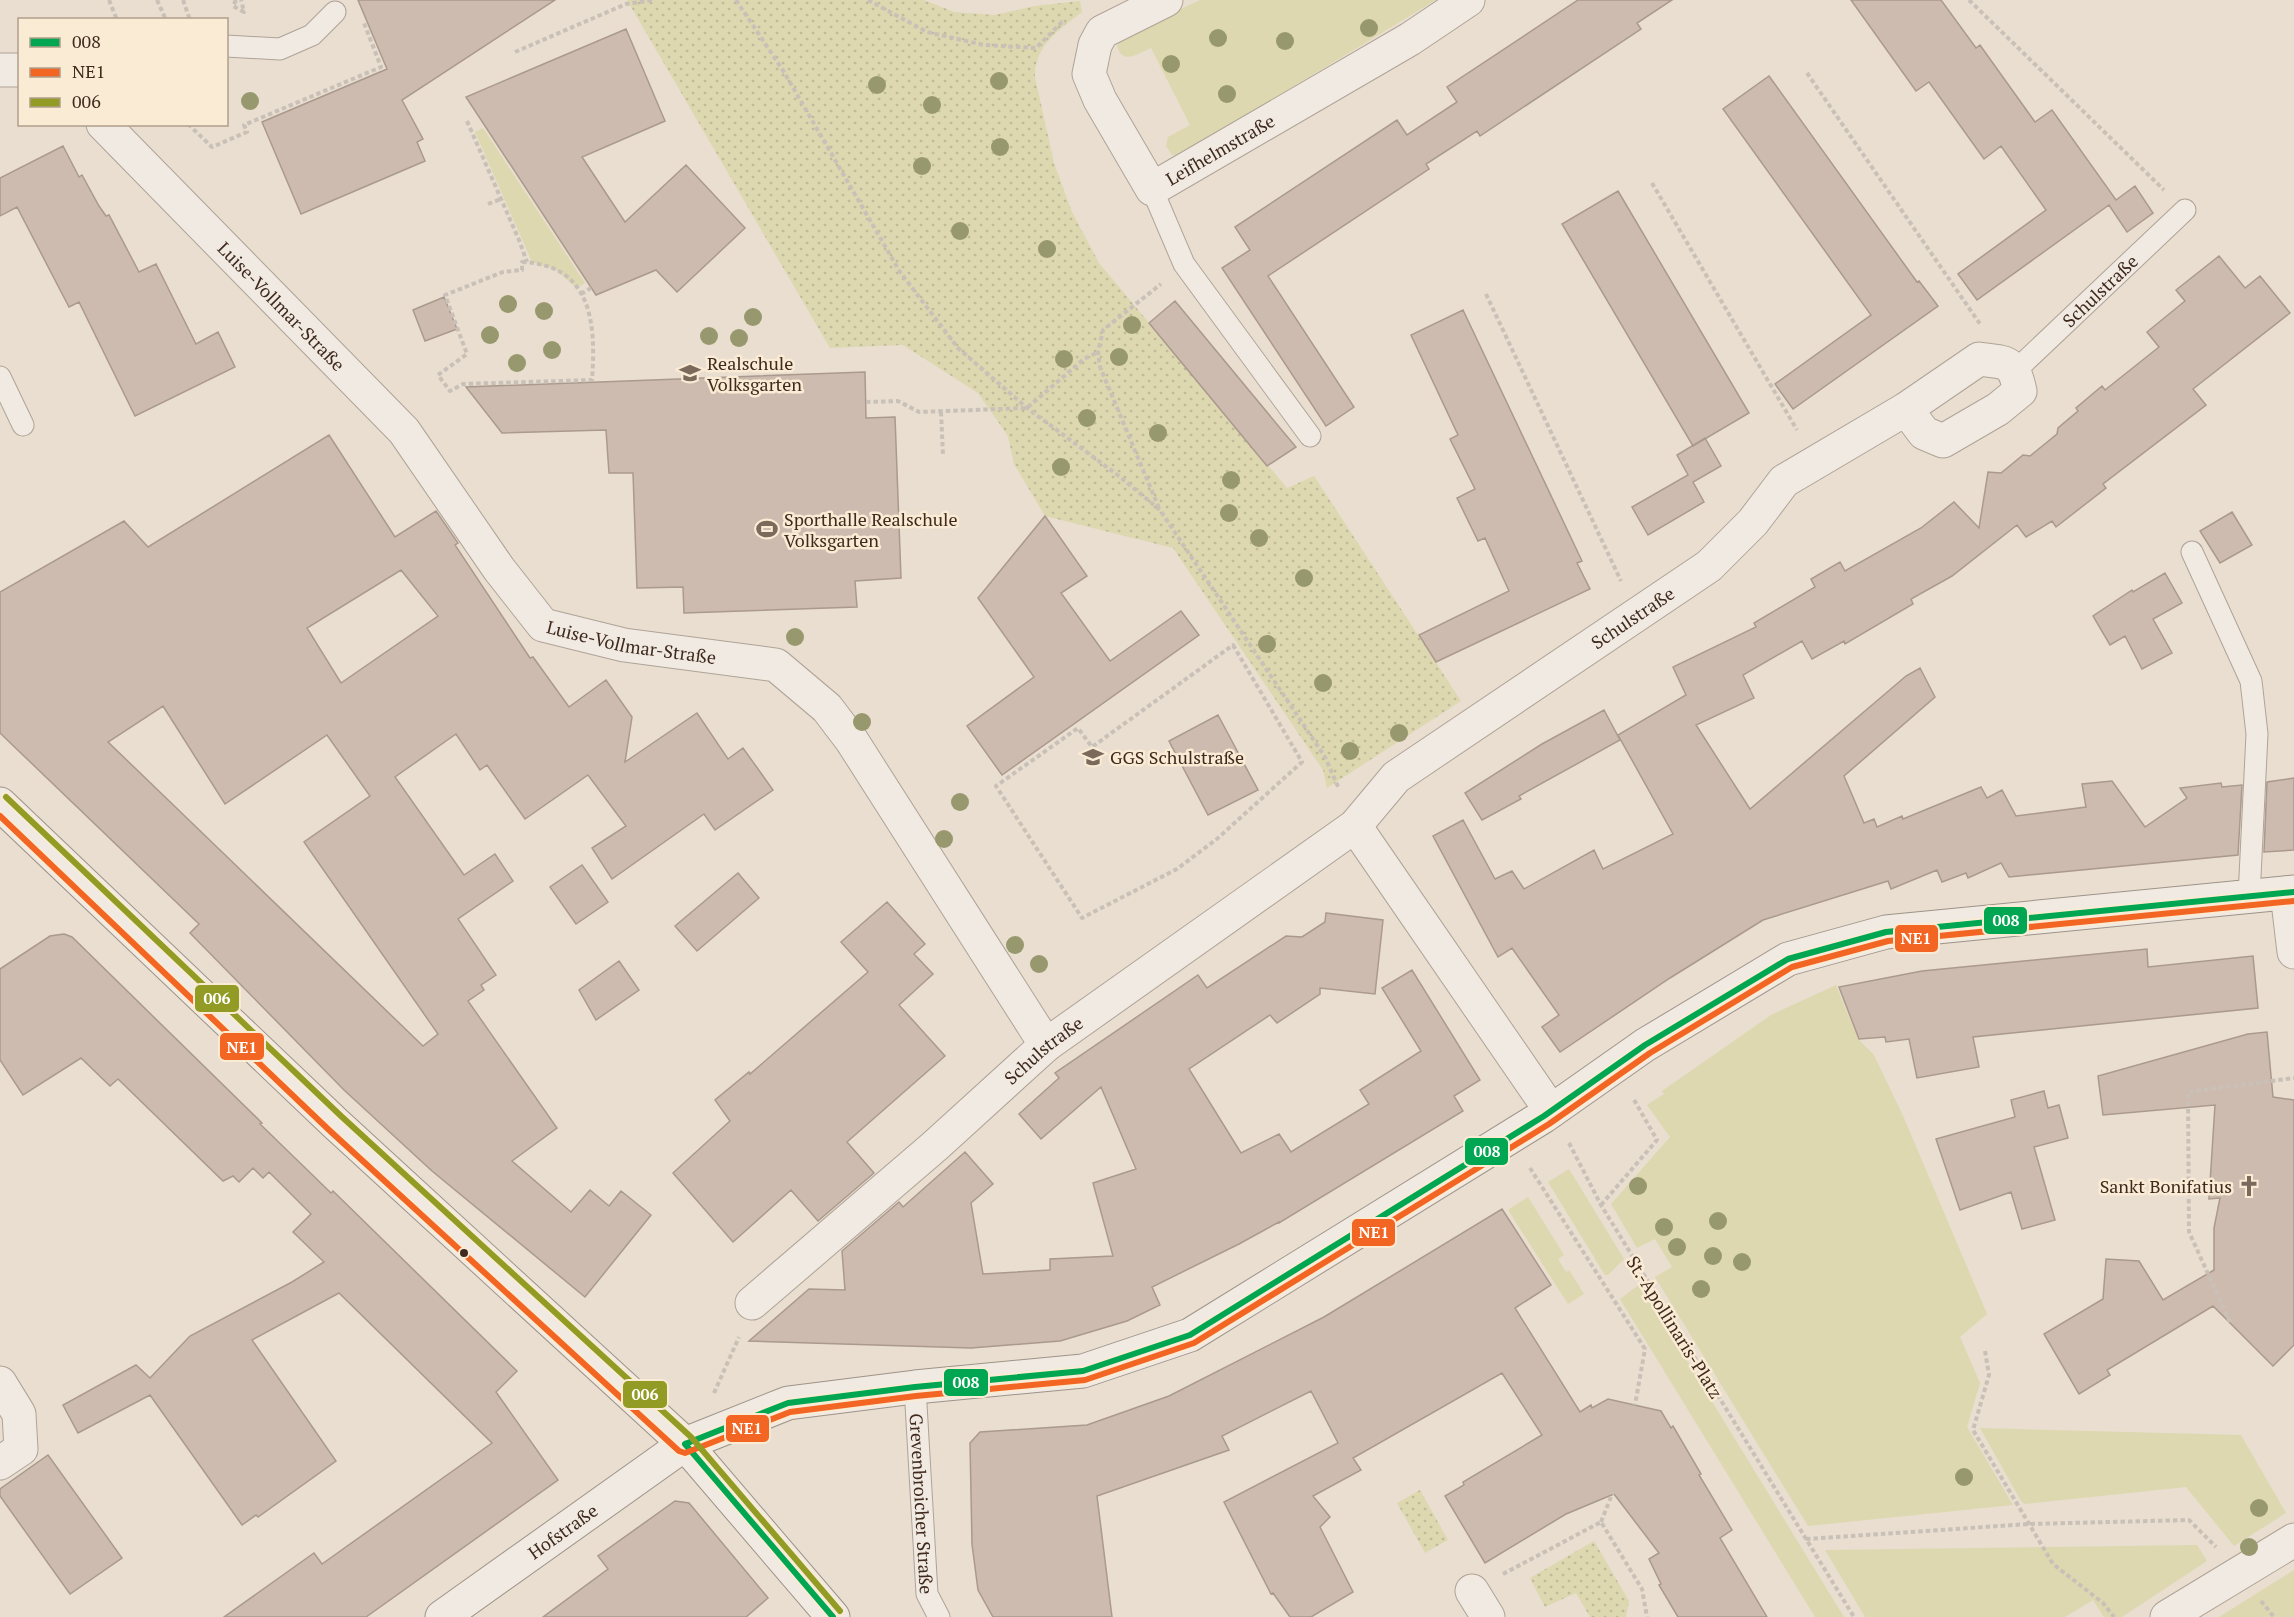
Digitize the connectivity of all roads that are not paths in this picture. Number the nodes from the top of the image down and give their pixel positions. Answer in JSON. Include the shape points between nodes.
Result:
{"nodes":[{"id":1,"x":1166,"y":0,"type":"edge"},
{"id":2,"x":1468,"y":0,"type":"edge"},
{"id":3,"x":335,"y":12,"type":"dead end"},
{"id":4,"x":228,"y":46,"type":"edge"},
{"id":5,"x":0,"y":70,"type":"edge"},
{"id":6,"x":18,"y":70,"type":"edge"},
{"id":7,"x":105,"y":126,"type":"edge"},
{"id":8,"x":1152,"y":189,"type":"junction"},
{"id":9,"x":2185,"y":210,"type":"road end"},
{"id":10,"x":2015,"y":371,"type":"junction"},
{"id":11,"x":0,"y":377,"type":"edge"},
{"id":12,"x":1906,"y":409,"type":"junction"},
{"id":13,"x":23,"y":425,"type":"dead end"},
{"id":14,"x":1310,"y":436,"type":"dead end"},
{"id":15,"x":2192,"y":552,"type":"dead end"},
{"id":16,"x":3,"y":812,"type":"edge"},
{"id":17,"x":1355,"y":826,"type":"junction"},
{"id":18,"x":2291,"y":893,"type":"edge"},
{"id":19,"x":2249,"y":897,"type":"junction"},
{"id":20,"x":2294,"y":952,"type":"edge"},
{"id":21,"x":1046,"y":1045,"type":"junction"},
{"id":22,"x":1551,"y":1111,"type":"junction"},
{"id":23,"x":752,"y":1303,"type":"road end"},
{"id":24,"x":0,"y":1383,"type":"edge"},
{"id":25,"x":915,"y":1387,"type":"junction"},
{"id":26,"x":685,"y":1444,"type":"junction"},
{"id":27,"x":0,"y":1463,"type":"edge"},
{"id":28,"x":2294,"y":1540,"type":"edge"},
{"id":29,"x":442,"y":1617,"type":"edge"},
{"id":30,"x":833,"y":1617,"type":"edge"},
{"id":31,"x":939,"y":1617,"type":"edge"},
{"id":32,"x":2168,"y":1617,"type":"edge"}],
"edges":[{"from":1,"to":8,"type":"street","name":"Leifhelmstraße","via":[[1102,32],[1089,74]]},
{"from":2,"to":8,"type":"street","name":"Leifhelmstraße","via":[[1410,39]]},
{"from":3,"to":4,"type":"lane","via":[[312,35],[280,49]]},
{"from":5,"to":6,"type":"street"},
{"from":7,"to":21,"type":"street","name":"Luise-Vollmar-Straße","via":[[404,431],[499,569],[543,625],[624,645],[777,665],[827,708]]},
{"from":8,"to":14,"type":"lane","via":[[1184,264]]},
{"from":9,"to":10,"type":"lane","name":"Schulstraße"},
{"from":10,"to":12,"type":"street","name":"Schulstraße","via":[[2005,363],[1979,359]]},
{"from":10,"to":12,"type":"street","via":[[2020,391],[1998,409],[1943,441],[1924,432]]},
{"from":11,"to":13,"type":"lane"},
{"from":12,"to":17,"type":"street","name":"Schulstraße","via":[[1784,481],[1753,522],[1709,566],[1396,777]]},
{"from":15,"to":19,"type":"lane","via":[[2251,681],[2257,734]]},
{"from":16,"to":26,"type":"street","via":[[58,857],[335,1123]]},
{"from":17,"to":21,"type":"street","name":"Schulstraße"},
{"from":17,"to":22,"type":"street"},
{"from":18,"to":19,"type":"street","name":"Hofstraße"},
{"from":18,"to":20,"type":"street"},
{"from":19,"to":22,"type":"street","name":"Hofstraße","via":[[1886,932],[1788,959],[1645,1045]]},
{"from":21,"to":23,"type":"street","name":"Schulstraße"},
{"from":22,"to":25,"type":"street","name":"Hofstraße","via":[[1190,1335],[1083,1371]]},
{"from":24,"to":27,"type":"street","via":[[19,1414],[21,1449]]},
{"from":25,"to":26,"type":"street","name":"Hofstraße","via":[[788,1403]]},
{"from":25,"to":31,"type":"lane","name":"Grevenbroicher Straße","via":[[927,1594]]},
{"from":26,"to":29,"type":"street","name":"Hofstraße"},
{"from":26,"to":30,"type":"street"},
{"from":28,"to":32,"type":"street"}]}
